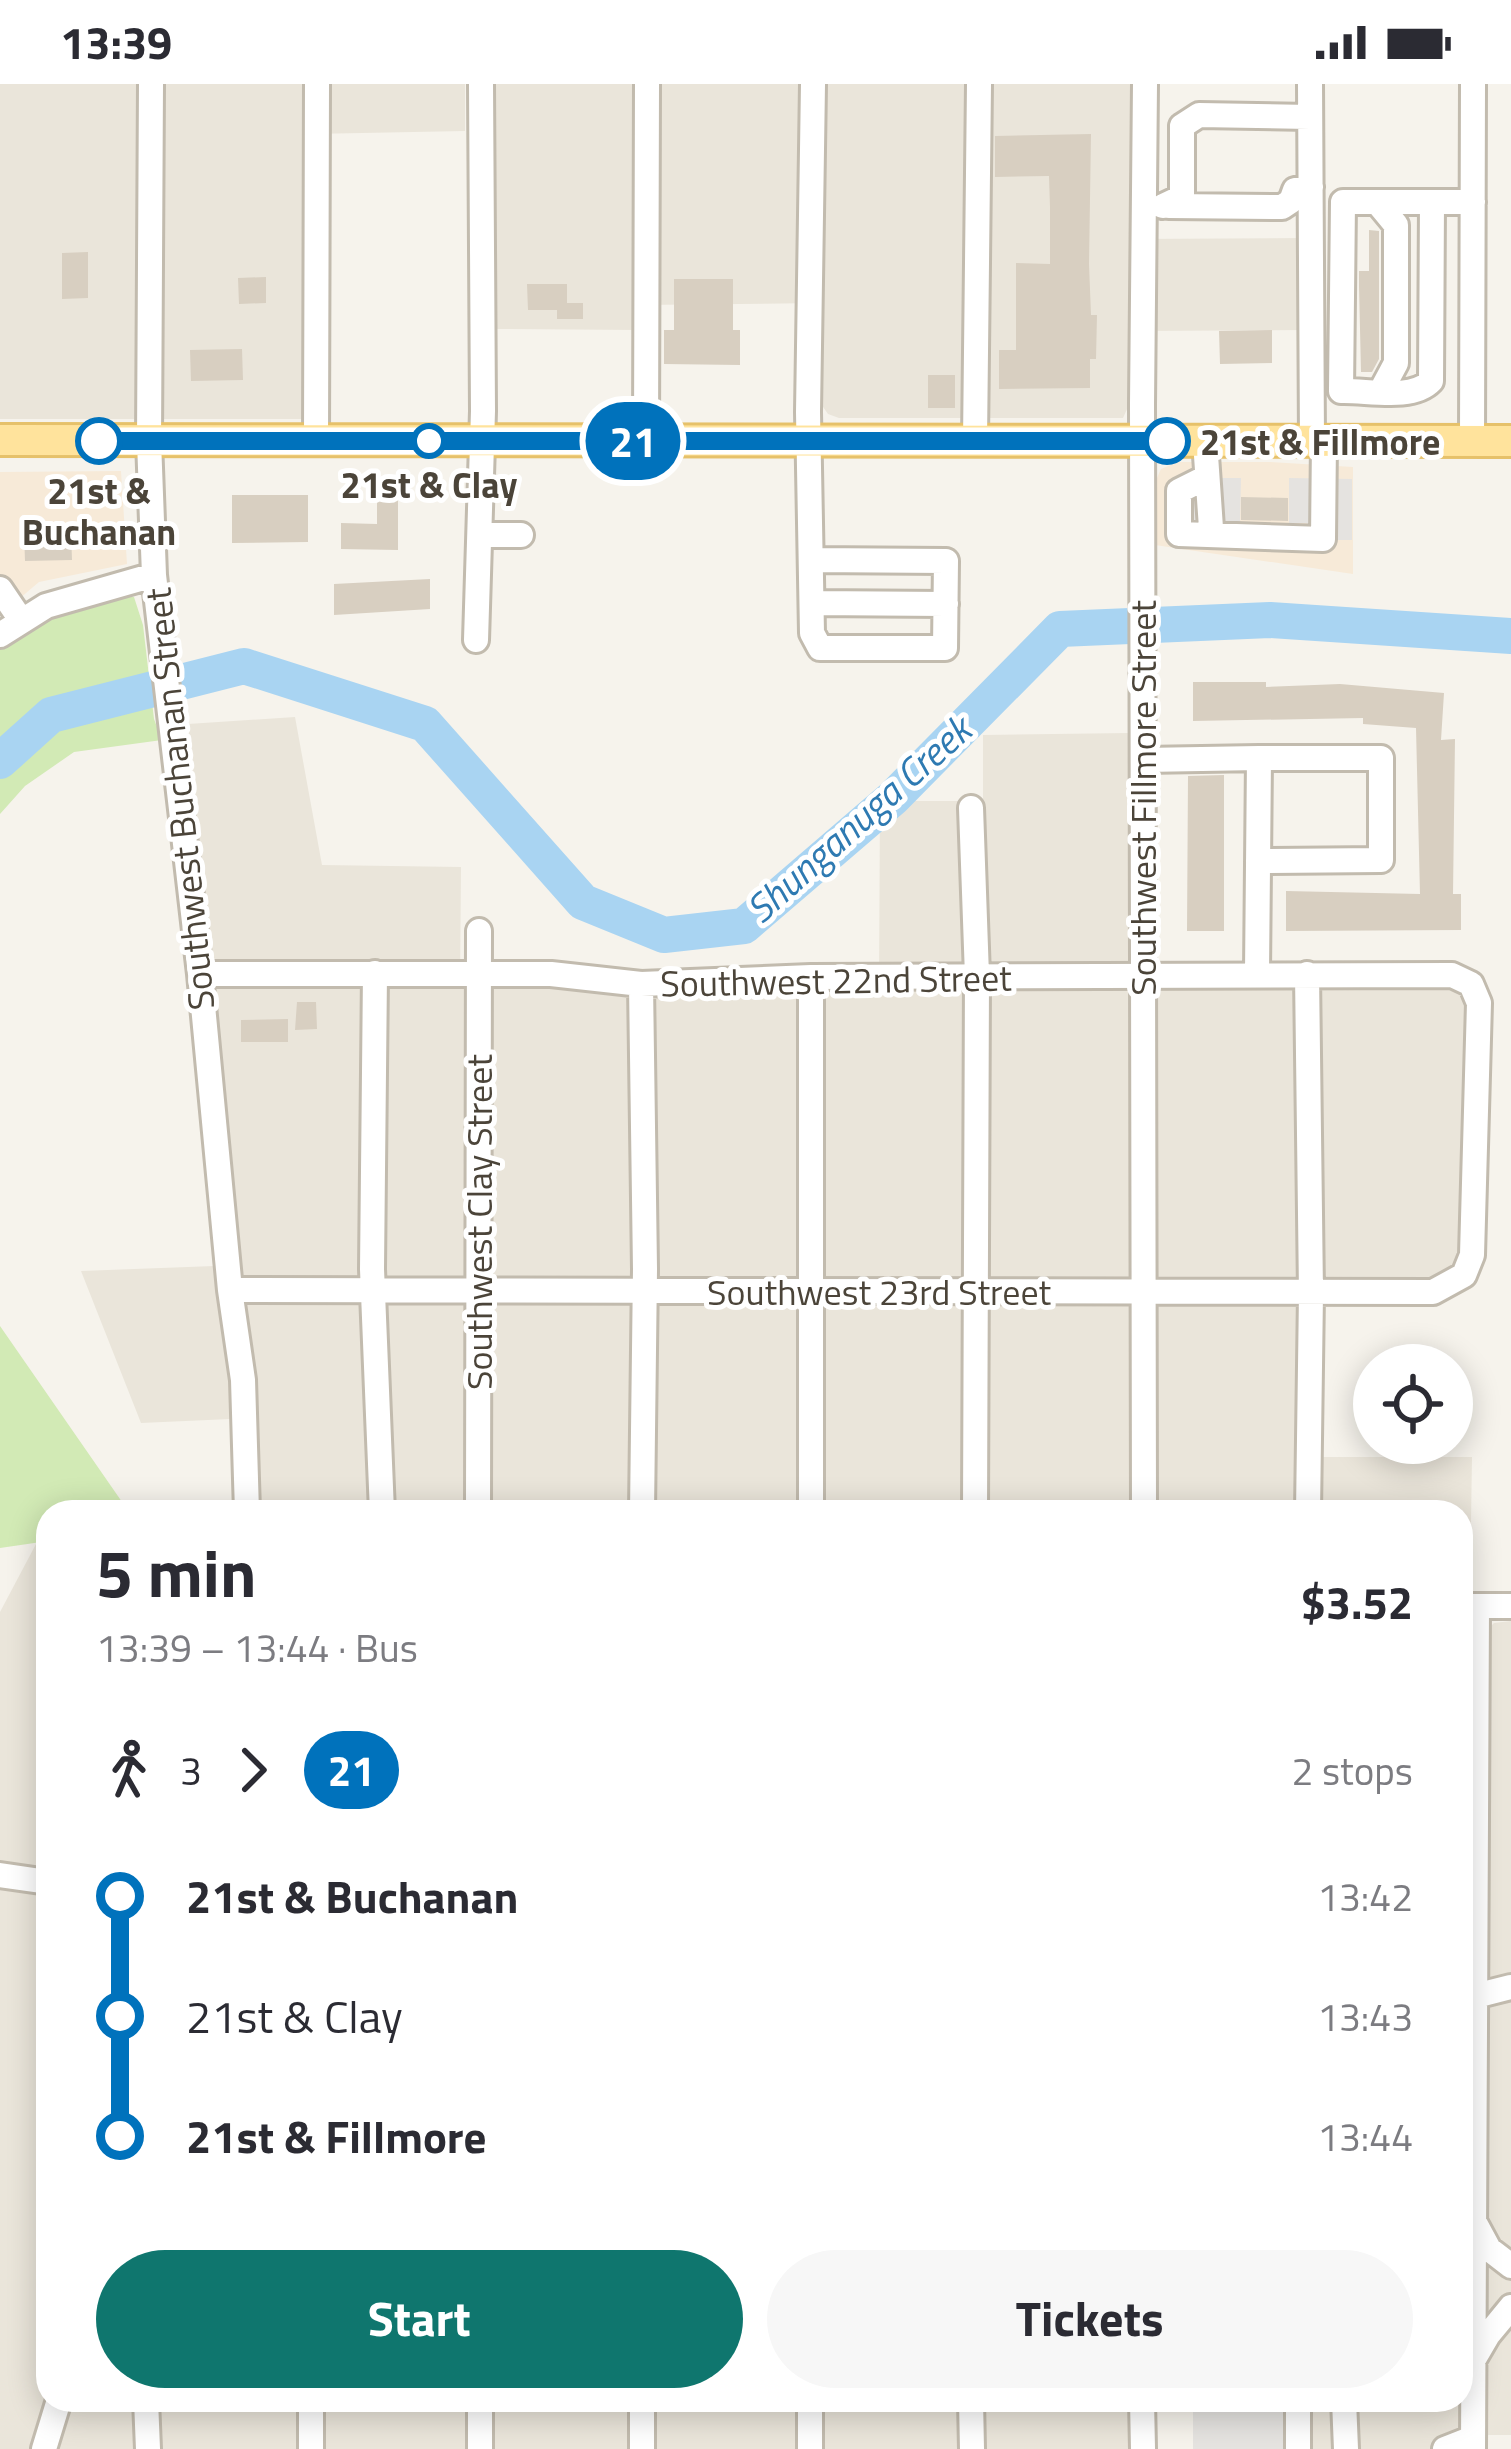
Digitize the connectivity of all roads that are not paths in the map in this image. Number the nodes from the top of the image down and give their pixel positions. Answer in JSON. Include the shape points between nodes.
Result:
{"nodes":[{"id":1,"x":151,"y":84,"type":"edge"},
{"id":2,"x":317,"y":84,"type":"edge"},
{"id":3,"x":481,"y":84,"type":"edge"},
{"id":4,"x":647,"y":84,"type":"edge"},
{"id":5,"x":813,"y":84,"type":"edge"},
{"id":6,"x":979,"y":84,"type":"edge"},
{"id":7,"x":1145,"y":84,"type":"edge"},
{"id":8,"x":1310,"y":84,"type":"edge"},
{"id":9,"x":1473,"y":84,"type":"edge"},
{"id":10,"x":1310,"y":117,"type":"junction"},
{"id":11,"x":1145,"y":120,"type":"junction"},
{"id":12,"x":1183,"y":126,"type":"junction"},
{"id":13,"x":1311,"y":187,"type":"junction"},
{"id":14,"x":1175,"y":202,"type":"junction"},
{"id":15,"x":1377,"y":202,"type":"junction"},
{"id":16,"x":1473,"y":202,"type":"junction"},
{"id":17,"x":1432,"y":203,"type":"junction"},
{"id":18,"x":1143,"y":206,"type":"junction"},
{"id":19,"x":1341,"y":391,"type":"junction"},
{"id":20,"x":1381,"y":391,"type":"junction"},
{"id":21,"x":1313,"y":392,"type":"junction"},
{"id":22,"x":0,"y":440,"type":"edge"},
{"id":23,"x":149,"y":441,"type":"junction"},
{"id":24,"x":316,"y":441,"type":"junction"},
{"id":25,"x":483,"y":441,"type":"junction"},
{"id":26,"x":646,"y":441,"type":"junction"},
{"id":27,"x":976,"y":441,"type":"junction"},
{"id":28,"x":1142,"y":441,"type":"junction"},
{"id":29,"x":1205,"y":441,"type":"junction"},
{"id":30,"x":1318,"y":441,"type":"junction"},
{"id":31,"x":1511,"y":441,"type":"edge"},
{"id":32,"x":810,"y":442,"type":"junction"},
{"id":33,"x":1472,"y":442,"type":"junction"},
{"id":34,"x":1205,"y":478,"type":"junction"},
{"id":35,"x":1211,"y":528,"type":"dead end"},
{"id":36,"x":480,"y":535,"type":"junction"},
{"id":37,"x":520,"y":536,"type":"dead end"},
{"id":38,"x":811,"y":560,"type":"junction"},
{"id":39,"x":154,"y":574,"type":"junction"},
{"id":40,"x":0,"y":590,"type":"edge"},
{"id":41,"x":812,"y":603,"type":"junction"},
{"id":42,"x":946,"y":604,"type":"junction"},
{"id":43,"x":10,"y":627,"type":"edge"},
{"id":44,"x":476,"y":640,"type":"dead end"},
{"id":45,"x":1259,"y":758,"type":"junction"},
{"id":46,"x":1144,"y":760,"type":"junction"},
{"id":47,"x":971,"y":808,"type":"dead end"},
{"id":48,"x":1258,"y":861,"type":"junction"},
{"id":49,"x":479,"y":932,"type":"dead end"},
{"id":50,"x":375,"y":973,"type":"junction"},
{"id":51,"x":1258,"y":973,"type":"junction"},
{"id":52,"x":200,"y":974,"type":"junction"},
{"id":53,"x":478,"y":974,"type":"junction"},
{"id":54,"x":1307,"y":974,"type":"junction"},
{"id":55,"x":977,"y":976,"type":"junction"},
{"id":56,"x":1143,"y":976,"type":"junction"},
{"id":57,"x":811,"y":977,"type":"junction"},
{"id":58,"x":641,"y":984,"type":"junction"},
{"id":59,"x":1472,"y":1217,"type":"joint"},
{"id":60,"x":230,"y":1290,"type":"junction"},
{"id":61,"x":644,"y":1291,"type":"junction"},
{"id":62,"x":1146,"y":1291,"type":"junction"},
{"id":63,"x":373,"y":1292,"type":"junction"},
{"id":64,"x":810,"y":1292,"type":"junction"},
{"id":65,"x":974,"y":1292,"type":"junction"},
{"id":66,"x":477,"y":1293,"type":"junction"},
{"id":67,"x":1311,"y":1293,"type":"junction"},
{"id":68,"x":247,"y":1500,"type":"edge"},
{"id":69,"x":382,"y":1500,"type":"edge"},
{"id":70,"x":478,"y":1500,"type":"edge"},
{"id":71,"x":642,"y":1500,"type":"edge"},
{"id":72,"x":811,"y":1500,"type":"edge"},
{"id":73,"x":976,"y":1500,"type":"edge"},
{"id":74,"x":1144,"y":1500,"type":"edge"},
{"id":75,"x":1308,"y":1500,"type":"edge"},
{"id":76,"x":1473,"y":1606,"type":"edge"},
{"id":77,"x":1511,"y":1606,"type":"edge"},
{"id":78,"x":0,"y":1875,"type":"edge"},
{"id":79,"x":36,"y":1880,"type":"edge"},
{"id":80,"x":1511,"y":1987,"type":"edge"},
{"id":81,"x":1473,"y":1994,"type":"edge"},
{"id":82,"x":1473,"y":2219,"type":"edge"},
{"id":83,"x":1511,"y":2266,"type":"edge"},
{"id":84,"x":1511,"y":2308,"type":"edge"},
{"id":85,"x":1473,"y":2366,"type":"edge"},
{"id":86,"x":55,"y":2412,"type":"edge"},
{"id":87,"x":146,"y":2412,"type":"edge"},
{"id":88,"x":311,"y":2412,"type":"edge"},
{"id":89,"x":480,"y":2412,"type":"edge"},
{"id":90,"x":642,"y":2412,"type":"edge"},
{"id":91,"x":810,"y":2412,"type":"edge"},
{"id":92,"x":971,"y":2412,"type":"edge"},
{"id":93,"x":1142,"y":2412,"type":"edge"},
{"id":94,"x":1298,"y":2412,"type":"edge"},
{"id":95,"x":1344,"y":2412,"type":"edge"},
{"id":96,"x":1471,"y":2412,"type":"edge"},
{"id":97,"x":1473,"y":2444,"type":"edge"},
{"id":98,"x":44,"y":2449,"type":"edge"},
{"id":99,"x":148,"y":2449,"type":"edge"},
{"id":100,"x":311,"y":2449,"type":"edge"},
{"id":101,"x":480,"y":2449,"type":"edge"},
{"id":102,"x":642,"y":2449,"type":"edge"},
{"id":103,"x":810,"y":2449,"type":"edge"},
{"id":104,"x":972,"y":2449,"type":"edge"},
{"id":105,"x":1142,"y":2449,"type":"edge"},
{"id":106,"x":1298,"y":2449,"type":"edge"},
{"id":107,"x":1346,"y":2449,"type":"edge"},
{"id":108,"x":1445,"y":2449,"type":"edge"}],
"edges":[{"from":1,"to":23,"type":"street","name":"Southwest Buchanan Street"},
{"from":2,"to":24,"type":"street"},
{"from":3,"to":25,"type":"street"},
{"from":4,"to":26,"type":"street"},
{"from":5,"to":32,"type":"street"},
{"from":6,"to":27,"type":"street"},
{"from":7,"to":11,"type":"street","name":"Southwest Fillmore Street"},
{"from":8,"to":10,"type":"street"},
{"from":9,"to":16,"type":"street"},
{"from":10,"to":12,"type":"street","via":[[1198,115]]},
{"from":10,"to":13,"type":"street"},
{"from":11,"to":12,"type":"street"},
{"from":11,"to":18,"type":"street","name":"Southwest Fillmore Street"},
{"from":12,"to":14,"type":"street"},
{"from":13,"to":14,"type":"street","via":[[1295,190],[1282,207]]},
{"from":13,"to":21,"type":"street"},
{"from":14,"to":18,"type":"street"},
{"from":15,"to":17,"type":"street"},
{"from":15,"to":19,"type":"street","via":[[1343,202]]},
{"from":15,"to":20,"type":"street","via":[[1396,225],[1396,363]]},
{"from":16,"to":17,"type":"street"},
{"from":16,"to":33,"type":"street"},
{"from":17,"to":20,"type":"street","via":[[1431,381],[1411,392]]},
{"from":18,"to":28,"type":"street","name":"Southwest Fillmore Street"},
{"from":19,"to":20,"type":"street"},
{"from":19,"to":21,"type":"street"},
{"from":21,"to":30,"type":"street"},
{"from":22,"to":23,"type":"main road"},
{"from":23,"to":24,"type":"main road"},
{"from":23,"to":39,"type":"street","name":"Southwest Buchanan Street"},
{"from":24,"to":25,"type":"main road"},
{"from":25,"to":26,"type":"main road"},
{"from":25,"to":36,"type":"street"},
{"from":26,"to":32,"type":"main road"},
{"from":27,"to":28,"type":"main road"},
{"from":27,"to":32,"type":"main road"},
{"from":28,"to":29,"type":"main road"},
{"from":28,"to":46,"type":"street","name":"Southwest Fillmore Street"},
{"from":29,"to":30,"type":"main road"},
{"from":29,"to":34,"type":"street"},
{"from":30,"to":33,"type":"main road"},
{"from":30,"to":34,"type":"street","via":[[1324,539],[1180,534],[1179,491]]},
{"from":31,"to":33,"type":"main road"},
{"from":32,"to":38,"type":"street"},
{"from":34,"to":35,"type":"street"},
{"from":36,"to":37,"type":"street"},
{"from":36,"to":44,"type":"street"},
{"from":38,"to":41,"type":"street"},
{"from":38,"to":42,"type":"street","via":[[946,561]]},
{"from":39,"to":43,"type":"street","via":[[64,600]]},
{"from":39,"to":52,"type":"street","name":"Southwest Buchanan Street"},
{"from":40,"to":43,"type":"street"},
{"from":41,"to":42,"type":"street"},
{"from":41,"to":42,"type":"street","via":[[820,648],[945,648]]},
{"from":45,"to":46,"type":"street"},
{"from":45,"to":48,"type":"street"},
{"from":45,"to":48,"type":"street","via":[[1381,758],[1381,860]]},
{"from":46,"to":56,"type":"street","name":"Southwest Fillmore Street"},
{"from":47,"to":55,"type":"street"},
{"from":48,"to":51,"type":"street"},
{"from":49,"to":53,"type":"street","name":"Southwest Clay Street"},
{"from":50,"to":52,"type":"street","name":"Southwest 22nd Street"},
{"from":50,"to":53,"type":"street","name":"Southwest 22nd Street"},
{"from":50,"to":63,"type":"street"},
{"from":51,"to":54,"type":"street","name":"Southwest 22nd Street"},
{"from":51,"to":56,"type":"street","name":"Southwest 22nd Street"},
{"from":52,"to":60,"type":"street","name":"Southwest Buchanan Street"},
{"from":53,"to":58,"type":"street","name":"Southwest 22nd Street"},
{"from":53,"to":66,"type":"street","name":"Southwest Clay Street"},
{"from":54,"to":59,"type":"street","name":"Southwest 22nd Street","via":[[1452,975],[1471,984],[1478,1004]]},
{"from":54,"to":67,"type":"street"},
{"from":55,"to":56,"type":"street","name":"Southwest 22nd Street"},
{"from":55,"to":57,"type":"street","name":"Southwest 22nd Street"},
{"from":55,"to":65,"type":"street"},
{"from":56,"to":62,"type":"street","name":"Southwest Fillmore Street"},
{"from":57,"to":58,"type":"street","name":"Southwest 22nd Street"},
{"from":57,"to":64,"type":"street"},
{"from":58,"to":61,"type":"street"},
{"from":59,"to":67,"type":"street","name":"Southwest 23rd Street","via":[[1472,1255],[1455,1283],[1433,1292]]},
{"from":60,"to":63,"type":"street","name":"Southwest 23rd Street"},
{"from":60,"to":68,"type":"street","name":"Southwest Buchanan Street"},
{"from":61,"to":64,"type":"street","name":"Southwest 23rd Street"},
{"from":61,"to":66,"type":"street","name":"Southwest 23rd Street"},
{"from":61,"to":71,"type":"street"},
{"from":62,"to":65,"type":"street","name":"Southwest 23rd Street"},
{"from":62,"to":67,"type":"street","name":"Southwest 23rd Street"},
{"from":62,"to":74,"type":"street","name":"Southwest Fillmore Street"},
{"from":63,"to":66,"type":"street","name":"Southwest 23rd Street"},
{"from":63,"to":69,"type":"street"},
{"from":64,"to":65,"type":"street","name":"Southwest 23rd Street"},
{"from":64,"to":72,"type":"street"},
{"from":65,"to":73,"type":"street"},
{"from":66,"to":70,"type":"street","name":"Southwest Clay Street"},
{"from":67,"to":75,"type":"street"},
{"from":76,"to":77,"type":"street"},
{"from":78,"to":79,"type":"street"},
{"from":80,"to":81,"type":"street"},
{"from":82,"to":83,"type":"street"},
{"from":84,"to":85,"type":"street"},
{"from":86,"to":98,"type":"street"},
{"from":87,"to":99,"type":"street"},
{"from":88,"to":100,"type":"street"},
{"from":89,"to":101,"type":"street"},
{"from":90,"to":102,"type":"street"},
{"from":91,"to":103,"type":"street"},
{"from":92,"to":104,"type":"street"},
{"from":93,"to":105,"type":"street"},
{"from":94,"to":106,"type":"street"},
{"from":95,"to":107,"type":"street"},
{"from":96,"to":97,"type":"street"},
{"from":97,"to":108,"type":"street"}]}
